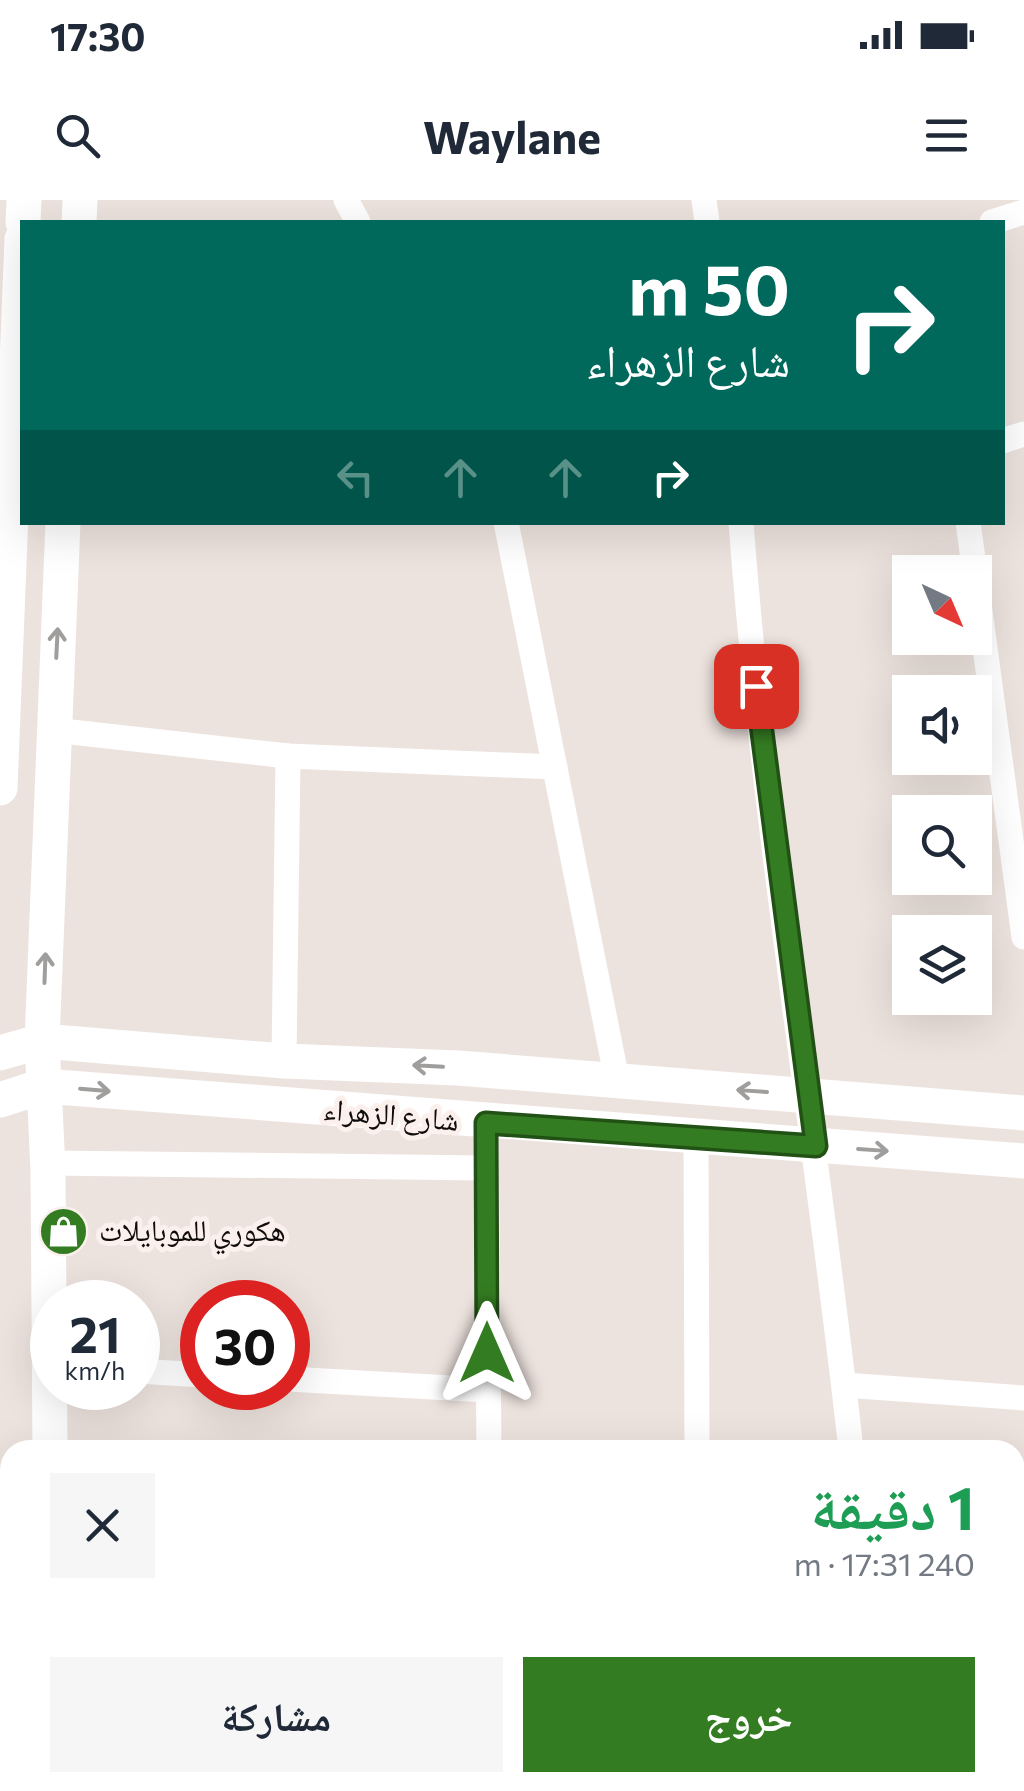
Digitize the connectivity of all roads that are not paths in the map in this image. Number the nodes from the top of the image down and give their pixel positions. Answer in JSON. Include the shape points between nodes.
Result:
{"nodes":[{"id":1,"x":1024,"y":212,"type":"edge"},
{"id":2,"x":998,"y":220,"type":"edge"},
{"id":3,"x":20,"y":281,"type":"edge"},
{"id":4,"x":64,"y":525,"type":"edge"},
{"id":5,"x":507,"y":525,"type":"edge"},
{"id":6,"x":741,"y":525,"type":"edge"},
{"id":7,"x":968,"y":525,"type":"edge"},
{"id":8,"x":3,"y":634,"type":"edge"},
{"id":9,"x":53,"y":730,"type":"junction"},
{"id":10,"x":288,"y":756,"type":"junction"},
{"id":11,"x":555,"y":766,"type":"junction"},
{"id":12,"x":0,"y":788,"type":"edge"},
{"id":13,"x":1018,"y":844,"type":"edge"},
{"id":14,"x":1024,"y":938,"type":"edge"},
{"id":15,"x":42,"y":1041,"type":"junction"},
{"id":16,"x":0,"y":1053,"type":"edge"},
{"id":17,"x":284,"y":1061,"type":"junction"},
{"id":18,"x":617,"y":1080,"type":"junction"},
{"id":19,"x":43,"y":1086,"type":"junction"},
{"id":20,"x":810,"y":1095,"type":"junction"},
{"id":21,"x":0,"y":1100,"type":"edge"},
{"id":22,"x":1024,"y":1113,"type":"edge"},
{"id":23,"x":486,"y":1123,"type":"junction"},
{"id":24,"x":696,"y":1137,"type":"junction"},
{"id":25,"x":816,"y":1146,"type":"junction"},
{"id":26,"x":1024,"y":1161,"type":"edge"},
{"id":27,"x":48,"y":1164,"type":"junction"},
{"id":28,"x":486,"y":1168,"type":"junction"},
{"id":29,"x":50,"y":1280,"type":"edge"},
{"id":30,"x":310,"y":1380,"type":"edge"},
{"id":31,"x":844,"y":1384,"type":"junction"},
{"id":32,"x":487,"y":1390,"type":"junction"},
{"id":33,"x":1024,"y":1398,"type":"edge"},
{"id":34,"x":50,"y":1410,"type":"edge"},
{"id":35,"x":50,"y":1440,"type":"edge"},
{"id":36,"x":489,"y":1440,"type":"edge"},
{"id":37,"x":697,"y":1440,"type":"edge"},
{"id":38,"x":850,"y":1440,"type":"edge"}],
"edges":[{"from":1,"to":2,"type":"street"},
{"from":3,"to":8,"type":"main road"},
{"from":9,"to":4,"type":"main road","one_way":true},
{"from":5,"to":11,"type":"street"},
{"from":6,"to":20,"type":"street","via":[[751,649]]},
{"from":7,"to":13,"type":"street"},
{"from":8,"to":12,"type":"main road"},
{"from":9,"to":10,"type":"street"},
{"from":15,"to":9,"type":"main road","one_way":true},
{"from":10,"to":11,"type":"street"},
{"from":10,"to":17,"type":"street"},
{"from":11,"to":18,"type":"street"},
{"from":13,"to":14,"type":"street"},
{"from":15,"to":16,"type":"main road","name":"شارع الزهراء"},
{"from":15,"to":17,"type":"main road","name":"شارع الزهراء"},
{"from":15,"to":19,"type":"main road"},
{"from":18,"to":17,"type":"main road","name":"شارع الزهراء","one_way":true},
{"from":20,"to":18,"type":"main road","name":"شارع الزهراء","one_way":true},
{"from":19,"to":21,"type":"main road","name":"شارع الزهراء"},
{"from":19,"to":23,"type":"main road","name":"شارع الزهراء","one_way":true},
{"from":19,"to":27,"type":"main road"},
{"from":20,"to":22,"type":"main road","name":"شارع الزهراء"},
{"from":20,"to":25,"type":"street"},
{"from":23,"to":24,"type":"main road","name":"شارع الزهراء"},
{"from":23,"to":28,"type":"street"},
{"from":24,"to":25,"type":"main road","name":"شارع الزهراء"},
{"from":24,"to":37,"type":"street"},
{"from":25,"to":26,"type":"main road","name":"شارع الزهراء","one_way":true},
{"from":25,"to":31,"type":"street"},
{"from":27,"to":28,"type":"street"},
{"from":27,"to":29,"type":"main road"},
{"from":28,"to":32,"type":"street"},
{"from":30,"to":32,"type":"street"},
{"from":31,"to":33,"type":"street"},
{"from":31,"to":38,"type":"street"},
{"from":32,"to":36,"type":"street"},
{"from":34,"to":35,"type":"main road"}]}
